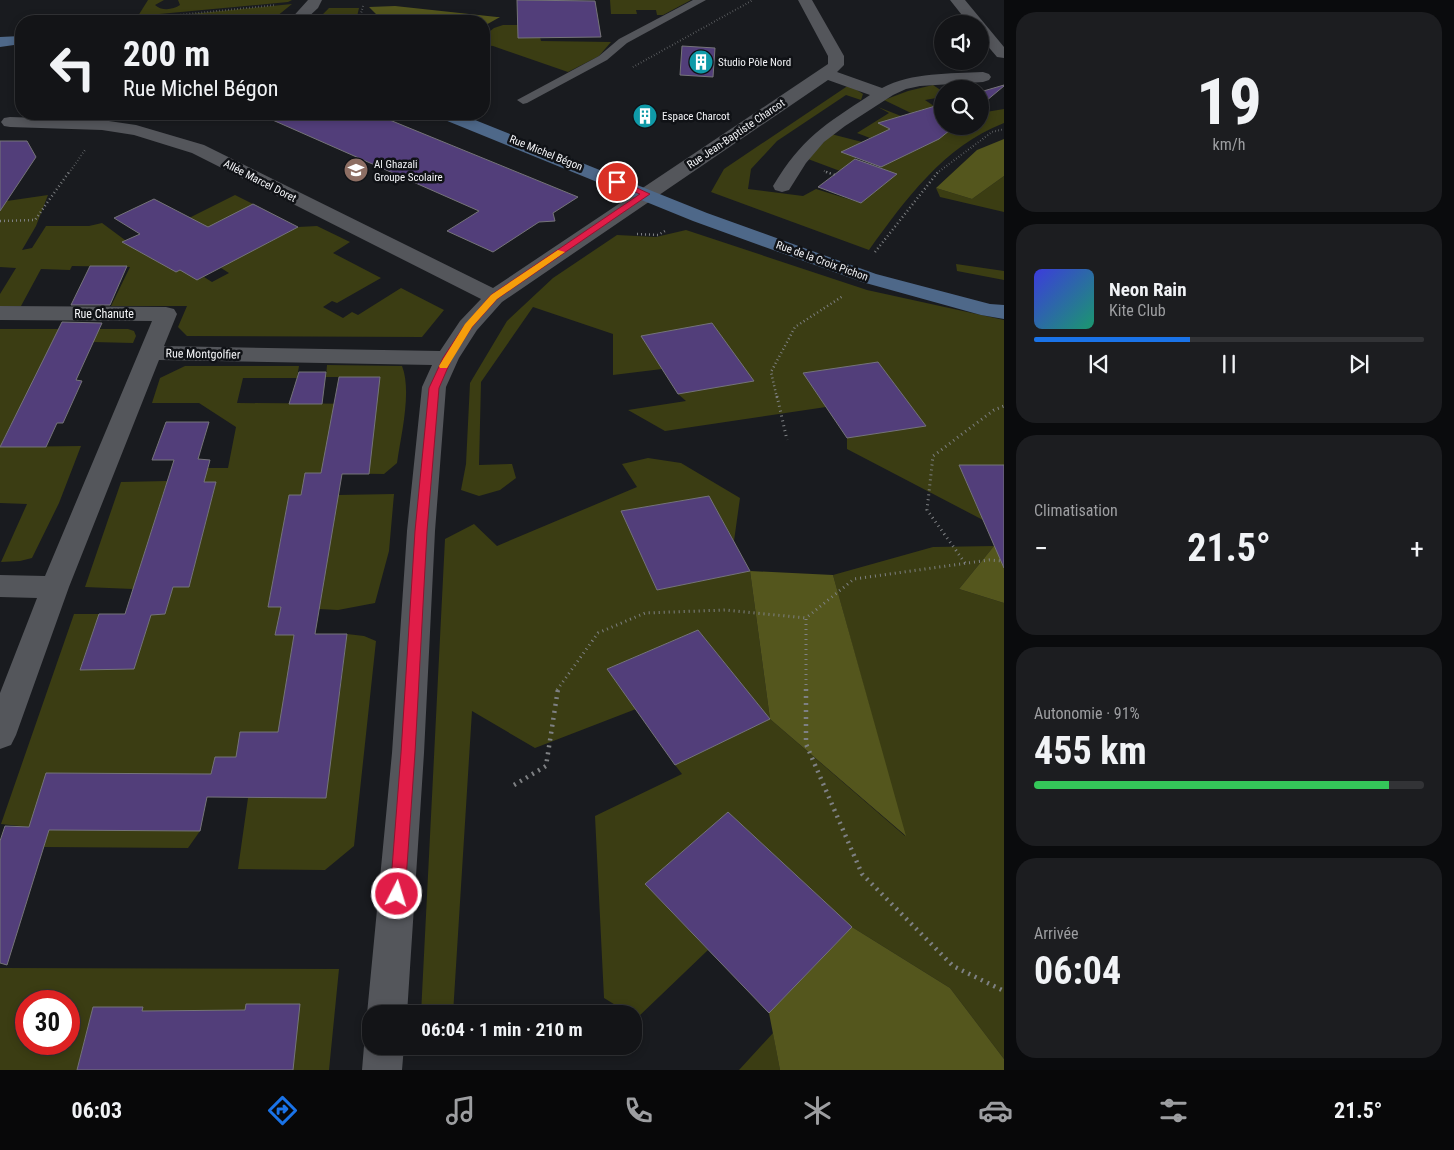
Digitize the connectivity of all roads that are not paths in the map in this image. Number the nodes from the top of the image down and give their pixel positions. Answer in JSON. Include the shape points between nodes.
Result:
{"nodes":[{"id":1,"x":315,"y":0,"type":"edge"},
{"id":2,"x":701,"y":0,"type":"edge"},
{"id":3,"x":805,"y":0,"type":"edge"},
{"id":4,"x":957,"y":0,"type":"edge"},
{"id":5,"x":302,"y":15,"type":"edge"},
{"id":6,"x":970,"y":15,"type":"edge"},
{"id":7,"x":989,"y":39,"type":"edge"},
{"id":8,"x":15,"y":41,"type":"edge"},
{"id":9,"x":0,"y":42,"type":"edge"},
{"id":10,"x":1002,"y":54,"type":"dead end"},
{"id":11,"x":826,"y":74,"type":"junction"},
{"id":12,"x":984,"y":77,"type":"dead end"},
{"id":13,"x":883,"y":94,"type":"junction"},
{"id":14,"x":523,"y":100,"type":"dead end"},
{"id":15,"x":461,"y":120,"type":"edge"},
{"id":16,"x":10,"y":122,"type":"dead end"},
{"id":17,"x":782,"y":186,"type":"dead end"},
{"id":18,"x":646,"y":194,"type":"junction"},
{"id":19,"x":494,"y":297,"type":"junction"},
{"id":20,"x":1004,"y":312,"type":"edge"},
{"id":21,"x":0,"y":314,"type":"edge"},
{"id":22,"x":150,"y":353,"type":"junction"},
{"id":23,"x":448,"y":358,"type":"junction"},
{"id":24,"x":0,"y":586,"type":"edge"},
{"id":25,"x":55,"y":587,"type":"junction"},
{"id":26,"x":0,"y":735,"type":"edge"},
{"id":27,"x":388,"y":1005,"type":"edge"},
{"id":28,"x":383,"y":1055,"type":"edge"},
{"id":29,"x":382,"y":1070,"type":"edge"}],
"edges":[{"from":1,"to":5,"type":"street"},
{"from":2,"to":14,"type":"lane","via":[[623,41],[603,58]]},
{"from":3,"to":11,"type":"street","via":[[836,56],[836,65]]},
{"from":4,"to":6,"type":"street"},
{"from":7,"to":10,"type":"street"},
{"from":8,"to":9,"type":"street"},
{"from":11,"to":13,"type":"street"},
{"from":11,"to":18,"type":"street","name":"Rue Jean-Baptiste Charcot"},
{"from":12,"to":13,"type":"street","via":[[935,80],[900,86]]},
{"from":13,"to":17,"type":"street","via":[[816,139],[796,161]]},
{"from":15,"to":18,"type":"street","name":"Rue Michel Bégon"},
{"from":16,"to":19,"type":"street","name":"Allée Marcel Doret","via":[[102,125],[136,130],[198,149]]},
{"from":18,"to":19,"type":"street","name":"Rue Jean-Baptiste Charcot"},
{"from":18,"to":20,"type":"street","name":"Rue de la Croix Pichon","via":[[869,278]]},
{"from":19,"to":23,"type":"street","name":"Rue Jean-Baptiste Charcot","via":[[468,326]]},
{"from":21,"to":22,"type":"street","name":"Rue Chanute","via":[[166,314]]},
{"from":22,"to":23,"type":"street","name":"Rue Montgolfier"},
{"from":22,"to":25,"type":"street","name":"Rue Montgolfier"},
{"from":23,"to":27,"type":"street","name":"Rue Jean-Baptiste Charcot","via":[[434,388],[432,407]]},
{"from":24,"to":25,"type":"street"},
{"from":25,"to":26,"type":"street","name":"Rue Montgolfier"},
{"from":28,"to":29,"type":"street"}]}
